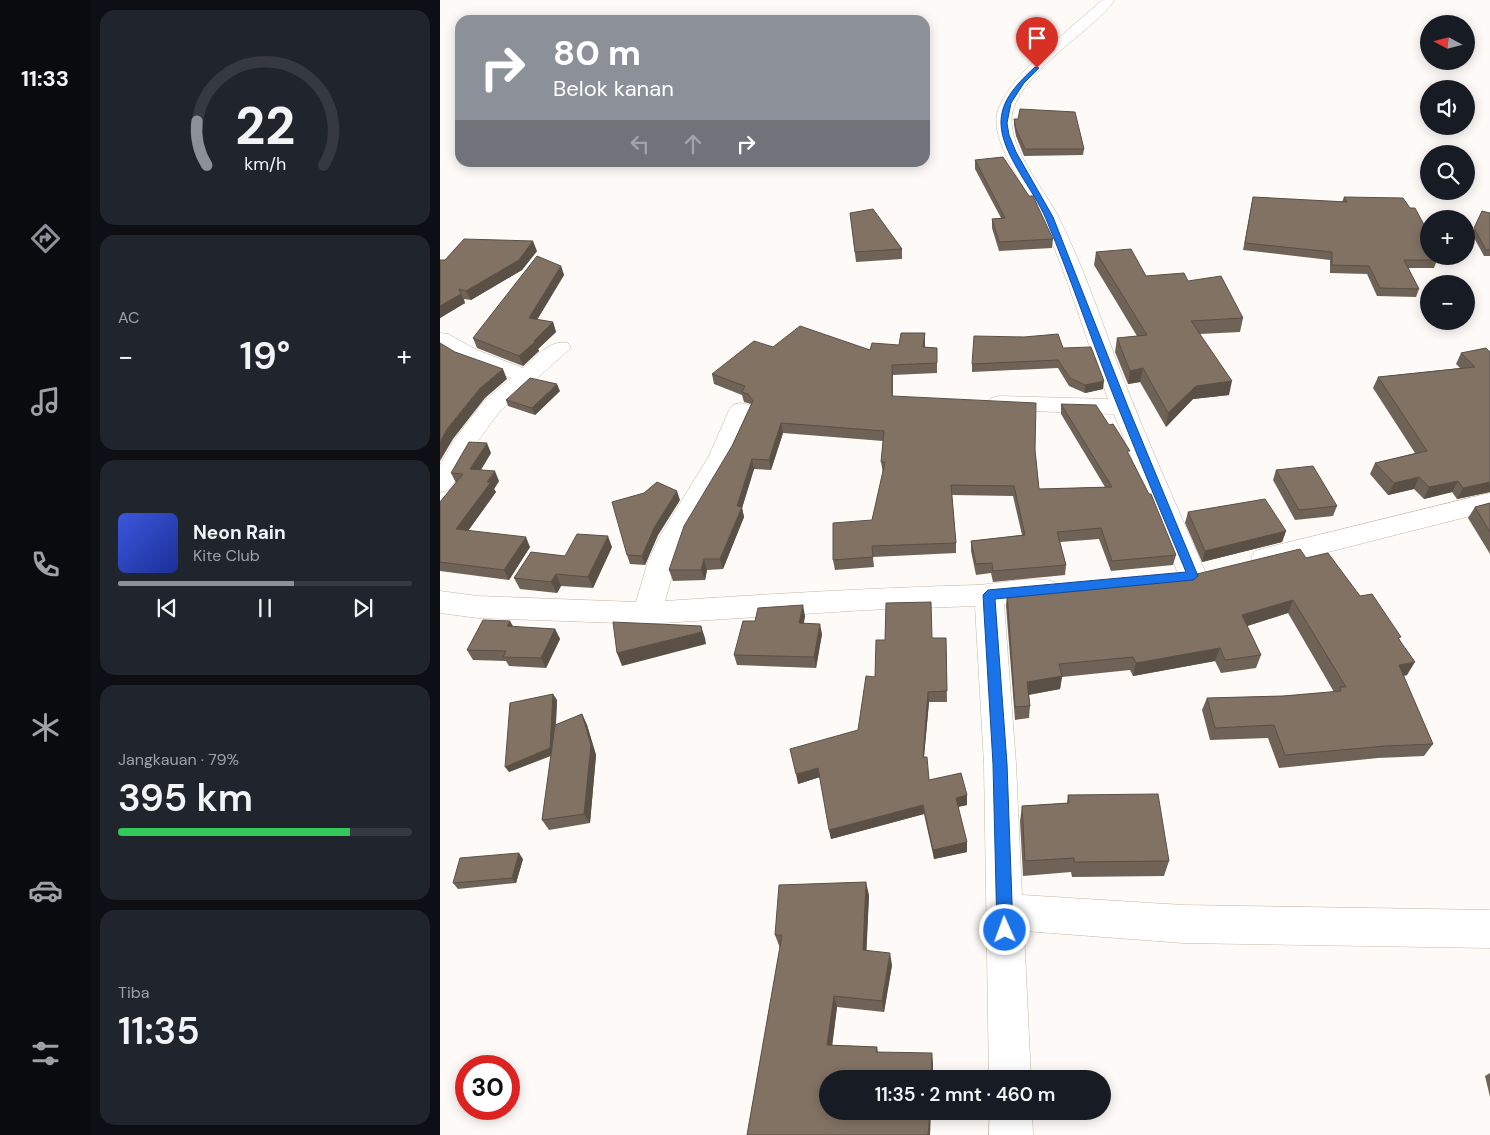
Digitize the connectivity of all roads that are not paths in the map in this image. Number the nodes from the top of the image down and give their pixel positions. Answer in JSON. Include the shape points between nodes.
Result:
{"nodes":[{"id":1,"x":1109,"y":0,"type":"edge"},
{"id":2,"x":440,"y":339,"type":"edge"},
{"id":3,"x":560,"y":348,"type":"dead end"},
{"id":4,"x":527,"y":377,"type":"junction"},
{"id":5,"x":997,"y":403,"type":"edge"},
{"id":6,"x":1123,"y":407,"type":"junction"},
{"id":7,"x":740,"y":410,"type":"dead end"},
{"id":8,"x":440,"y":484,"type":"edge"},
{"id":9,"x":1490,"y":502,"type":"edge"},
{"id":10,"x":1074,"y":587,"type":"edge"},
{"id":11,"x":988,"y":595,"type":"junction"},
{"id":12,"x":440,"y":602,"type":"edge"},
{"id":13,"x":647,"y":613,"type":"junction"},
{"id":14,"x":1005,"y":912,"type":"junction"},
{"id":15,"x":1490,"y":928,"type":"edge"},
{"id":16,"x":1010,"y":1070,"type":"edge"},
{"id":17,"x":1011,"y":1120,"type":"edge"},
{"id":18,"x":1011,"y":1135,"type":"edge"}],
"edges":[{"from":1,"to":6,"type":"street","via":[[1022,82],[1008,103],[1004,123],[1013,152],[1049,217]]},
{"from":2,"to":4,"type":"street","via":[[469,355]]},
{"from":3,"to":4,"type":"street"},
{"from":4,"to":8,"type":"street","via":[[481,419]]},
{"from":5,"to":6,"type":"street"},
{"from":6,"to":9,"type":"street","via":[[1181,577]]},
{"from":7,"to":13,"type":"street","via":[[721,456],[673,536]]},
{"from":10,"to":11,"type":"street"},
{"from":11,"to":13,"type":"street"},
{"from":11,"to":14,"type":"street","via":[[1000,764]]},
{"from":12,"to":13,"type":"street","via":[[478,607]]},
{"from":14,"to":15,"type":"street","via":[[1183,924]]},
{"from":14,"to":16,"type":"street"},
{"from":17,"to":18,"type":"street"}]}
